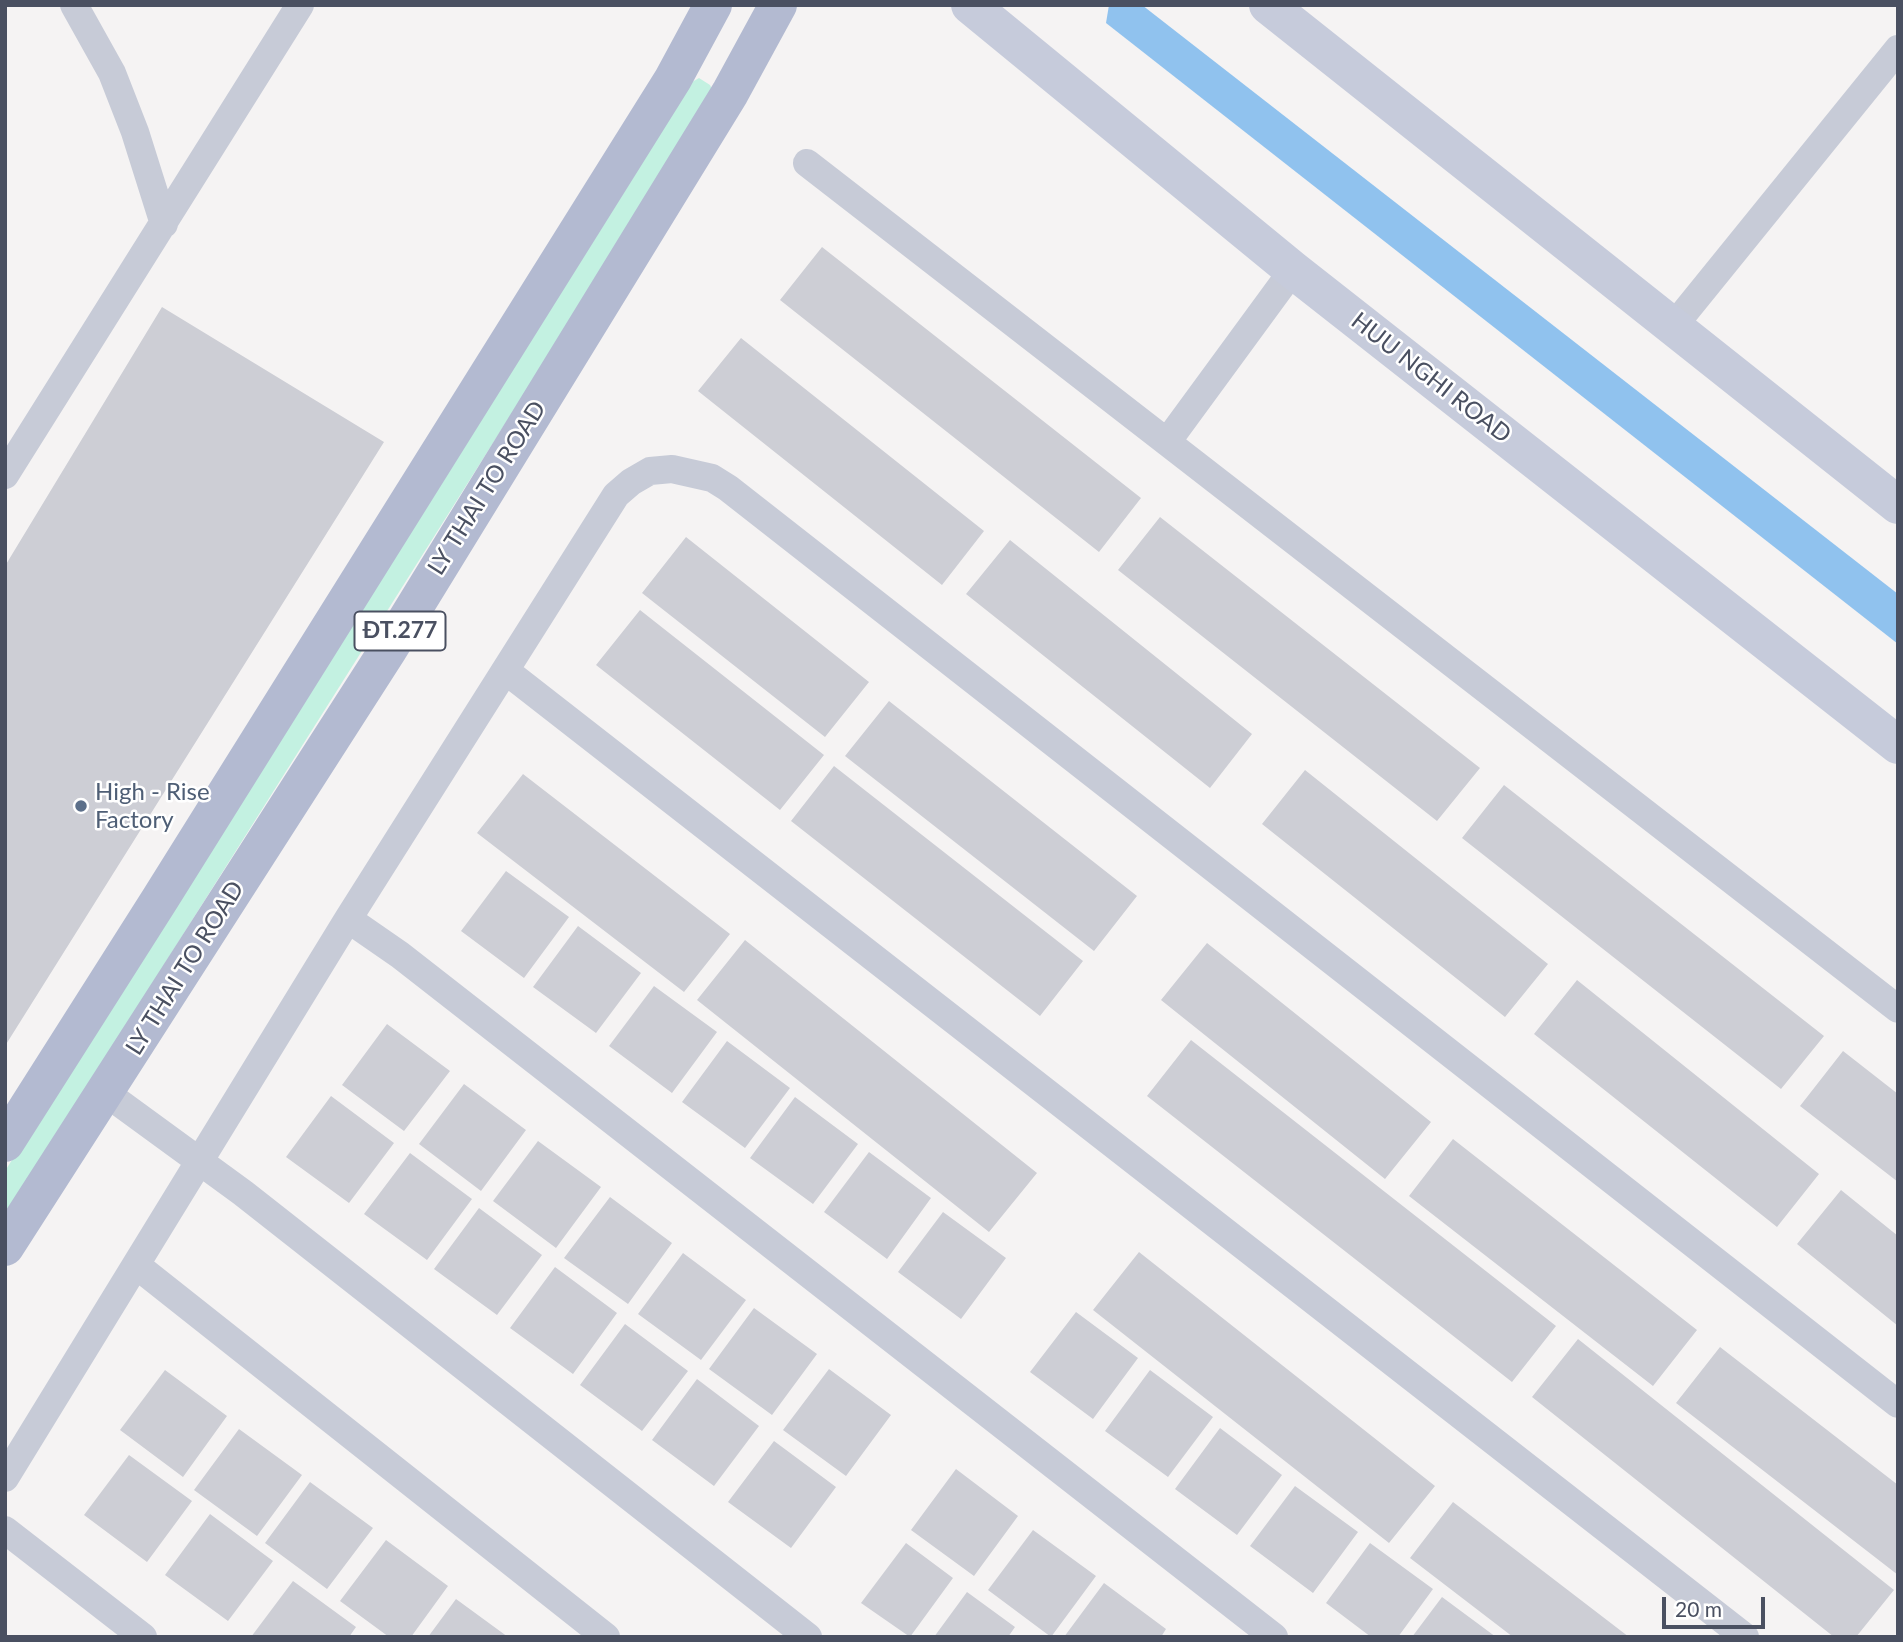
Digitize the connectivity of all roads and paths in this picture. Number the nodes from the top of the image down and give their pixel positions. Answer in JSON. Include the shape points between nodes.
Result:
{"nodes":[{"id":1,"x":74,"y":5,"type":"edge"},
{"id":2,"x":300,"y":5,"type":"edge"},
{"id":3,"x":713,"y":5,"type":"edge"},
{"id":4,"x":778,"y":5,"type":"edge"},
{"id":5,"x":970,"y":5,"type":"edge"},
{"id":6,"x":1268,"y":5,"type":"edge"},
{"id":7,"x":1898,"y":49,"type":"edge"},
{"id":8,"x":807,"y":163,"type":"dead end"},
{"id":9,"x":164,"y":224,"type":"junction"},
{"id":10,"x":1293,"y":270,"type":"junction"},
{"id":11,"x":1672,"y":328,"type":"junction"},
{"id":12,"x":1167,"y":442,"type":"junction"},
{"id":13,"x":5,"y":475,"type":"edge"},
{"id":14,"x":1898,"y":505,"type":"edge"},
{"id":15,"x":506,"y":671,"type":"junction"},
{"id":16,"x":1898,"y":745,"type":"edge"},
{"id":17,"x":348,"y":919,"type":"junction"},
{"id":18,"x":1898,"y":1009,"type":"edge"},
{"id":19,"x":106,"y":1093,"type":"junction"},
{"id":20,"x":5,"y":1143,"type":"edge"},
{"id":21,"x":200,"y":1162,"type":"junction"},
{"id":22,"x":5,"y":1247,"type":"edge"},
{"id":23,"x":136,"y":1265,"type":"junction"},
{"id":24,"x":1898,"y":1404,"type":"edge"},
{"id":25,"x":5,"y":1478,"type":"edge"},
{"id":26,"x":5,"y":1530,"type":"edge"},
{"id":27,"x":789,"y":1631,"type":"edge"},
{"id":28,"x":143,"y":1637,"type":"edge"},
{"id":29,"x":606,"y":1637,"type":"edge"},
{"id":30,"x":1274,"y":1637,"type":"edge"},
{"id":31,"x":1745,"y":1637,"type":"edge"}],
"edges":[{"from":1,"to":9,"type":"street","via":[[112,73]]},
{"from":2,"to":9,"type":"street"},
{"from":3,"to":20,"type":"main road","number":"ĐT.277","via":[[666,91]]},
{"from":4,"to":19,"type":"main road","name":"LY THAI TO ROAD","number":"ĐT.277","via":[[723,105],[388,650]]},
{"from":5,"to":10,"type":"main road","name":"HUU NGHI ROAD"},
{"from":6,"to":11,"type":"main road"},
{"from":7,"to":11,"type":"street"},
{"from":8,"to":12,"type":"street"},
{"from":9,"to":13,"type":"street"},
{"from":10,"to":12,"type":"street"},
{"from":10,"to":16,"type":"main road","name":"HUU NGHI ROAD"},
{"from":11,"to":14,"type":"main road"},
{"from":12,"to":18,"type":"street"},
{"from":15,"to":17,"type":"street"},
{"from":15,"to":24,"type":"street","via":[[616,495],[650,471],[672,469],[712,478]]},
{"from":15,"to":31,"type":"street"},
{"from":17,"to":21,"type":"street"},
{"from":17,"to":30,"type":"street"},
{"from":19,"to":21,"type":"street"},
{"from":19,"to":22,"type":"main road","name":"LY THAI TO ROAD","number":"ĐT.277"},
{"from":21,"to":23,"type":"street"},
{"from":21,"to":27,"type":"street"},
{"from":23,"to":25,"type":"street"},
{"from":23,"to":29,"type":"street"},
{"from":26,"to":28,"type":"street"}]}
